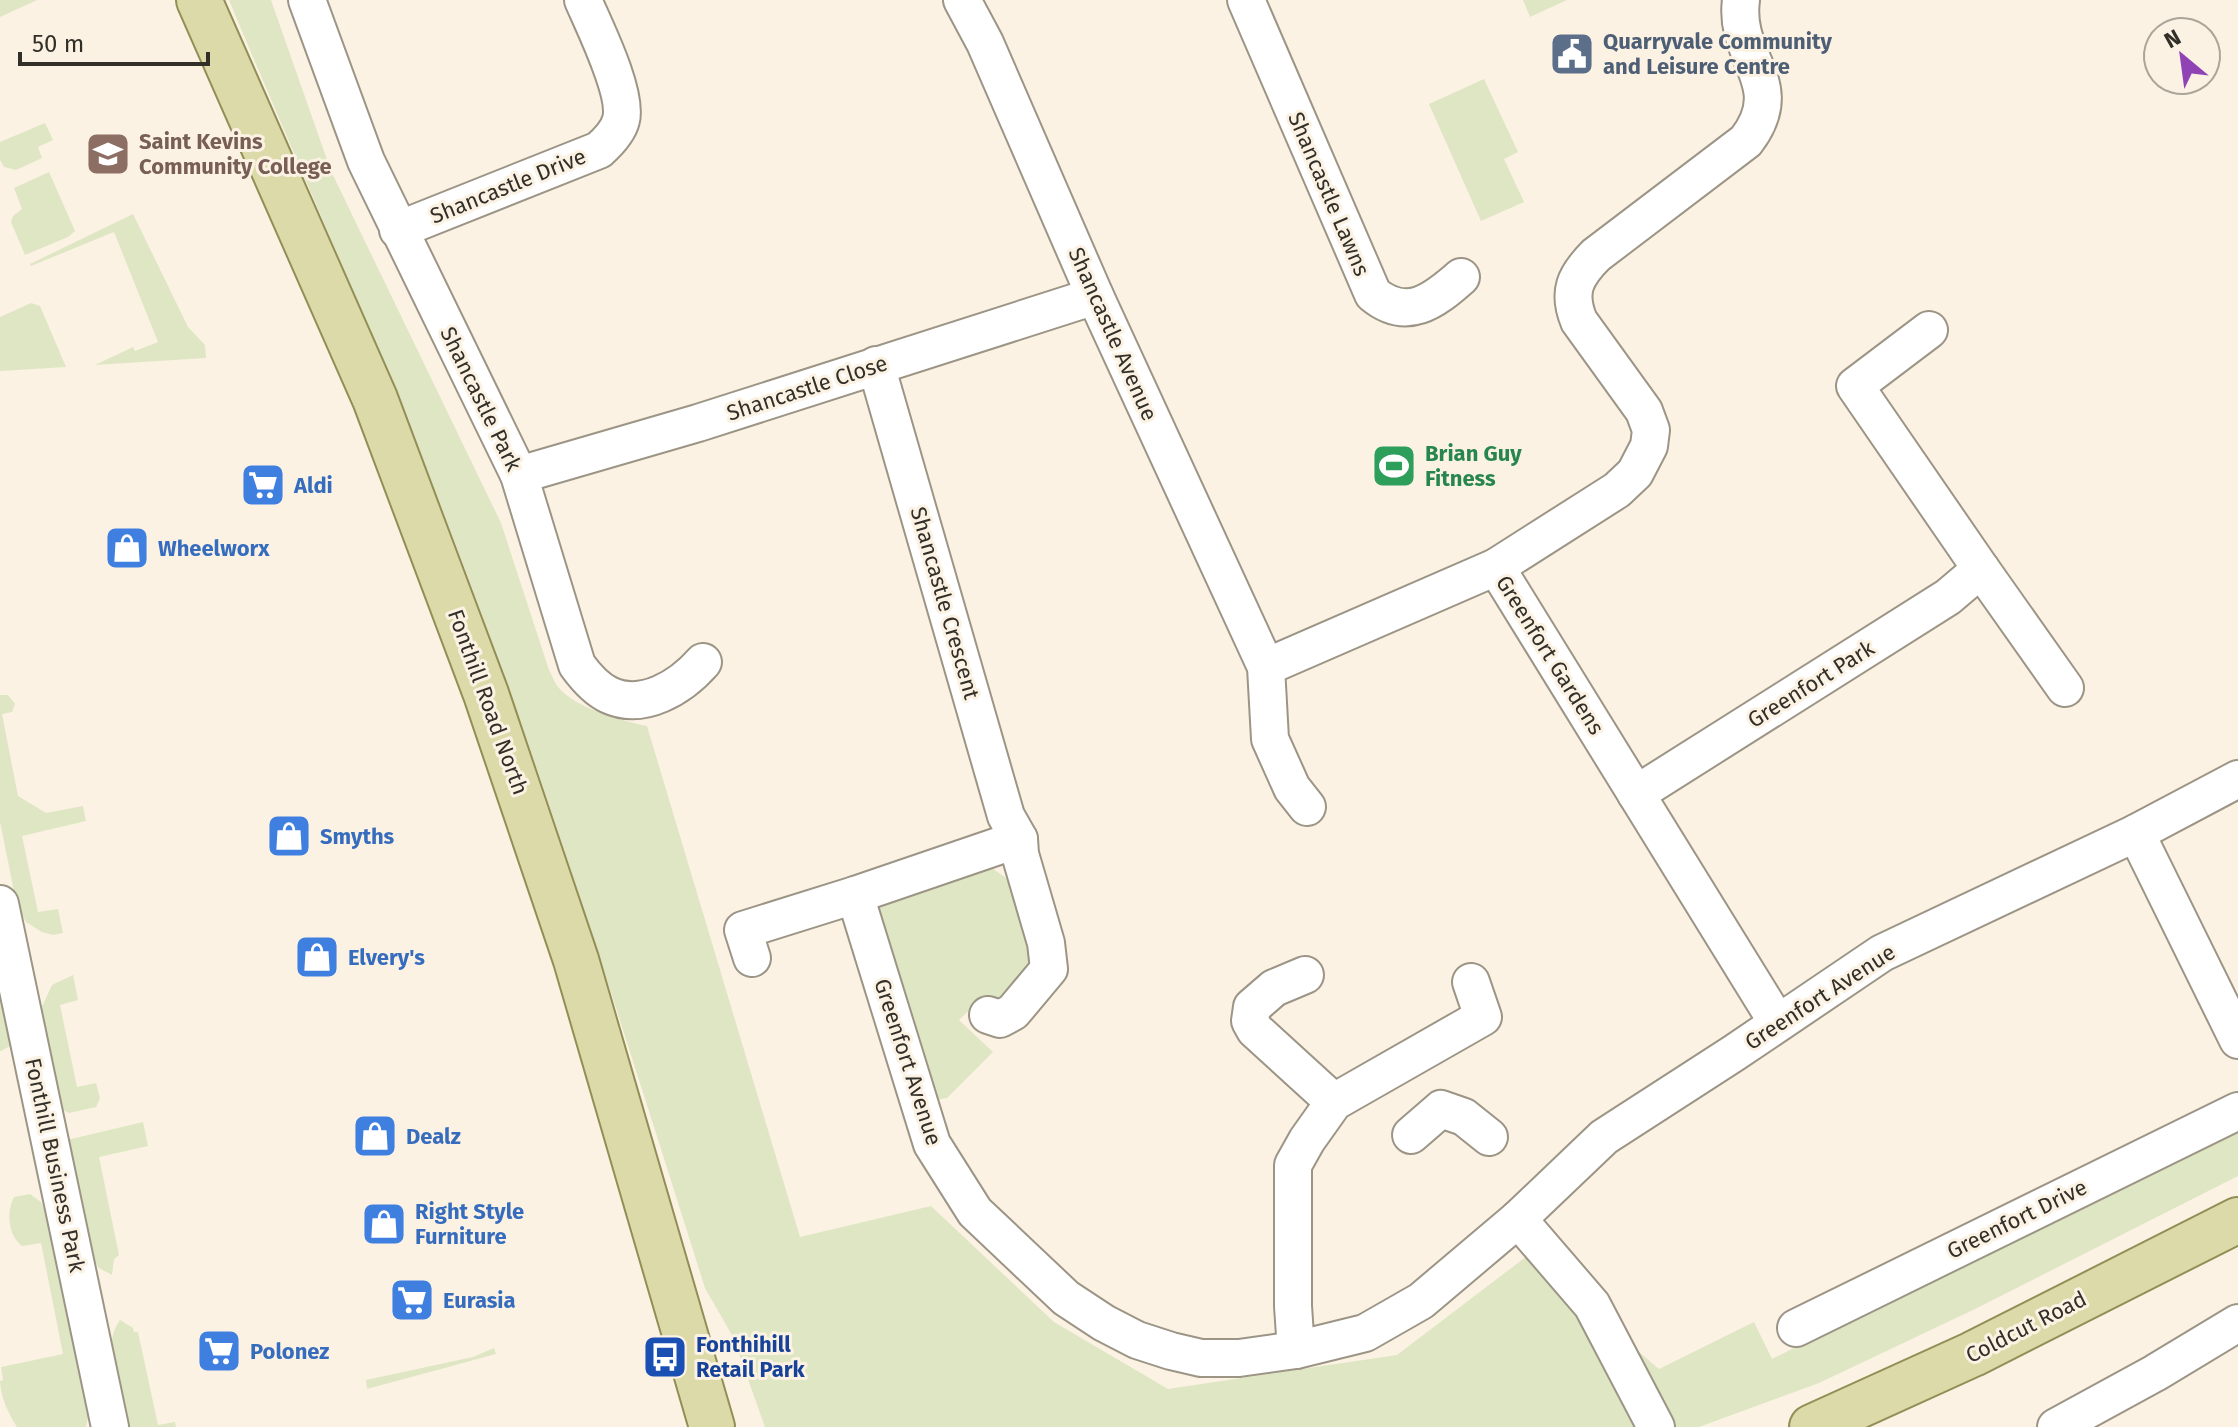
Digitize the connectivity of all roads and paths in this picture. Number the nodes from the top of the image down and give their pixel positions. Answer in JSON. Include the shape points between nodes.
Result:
{"nodes":[{"id":1,"x":199,"y":0,"type":"edge"},
{"id":2,"x":307,"y":0,"type":"edge"},
{"id":3,"x":583,"y":0,"type":"edge"},
{"id":4,"x":962,"y":0,"type":"edge"},
{"id":5,"x":1246,"y":0,"type":"edge"},
{"id":6,"x":1741,"y":0,"type":"edge"},
{"id":7,"x":398,"y":230,"type":"junction"},
{"id":8,"x":1461,"y":277,"type":"dead end"},
{"id":9,"x":1095,"y":296,"type":"junction"},
{"id":10,"x":1929,"y":330,"type":"dead end"},
{"id":11,"x":876,"y":365,"type":"junction"},
{"id":12,"x":519,"y":475,"type":"junction"},
{"id":13,"x":1496,"y":567,"type":"junction"},
{"id":14,"x":1981,"y":569,"type":"junction"},
{"id":15,"x":703,"y":662,"type":"dead end"},
{"id":16,"x":1266,"y":667,"type":"junction"},
{"id":17,"x":2065,"y":688,"type":"dead end"},
{"id":18,"x":2238,"y":779,"type":"edge"},
{"id":19,"x":1636,"y":794,"type":"junction"},
{"id":20,"x":1307,"y":807,"type":"dead end"},
{"id":21,"x":2136,"y":833,"type":"junction"},
{"id":22,"x":1019,"y":839,"type":"junction"},
{"id":23,"x":855,"y":895,"type":"junction"},
{"id":24,"x":0,"y":904,"type":"edge"},
{"id":25,"x":752,"y":958,"type":"dead end"},
{"id":26,"x":1305,"y":975,"type":"dead end"},
{"id":27,"x":1471,"y":982,"type":"dead end"},
{"id":28,"x":988,"y":1015,"type":"dead end"},
{"id":29,"x":1777,"y":1022,"type":"junction"},
{"id":30,"x":2238,"y":1040,"type":"edge"},
{"id":31,"x":1419,"y":1053,"type":"junction"},
{"id":32,"x":1334,"y":1102,"type":"junction"},
{"id":33,"x":1441,"y":1109,"type":"junction"},
{"id":34,"x":2238,"y":1111,"type":"edge"},
{"id":35,"x":1411,"y":1135,"type":"dead end"},
{"id":36,"x":1489,"y":1137,"type":"dead end"},
{"id":37,"x":1518,"y":1219,"type":"junction"},
{"id":38,"x":2238,"y":1220,"type":"edge"},
{"id":39,"x":2238,"y":1323,"type":"edge"},
{"id":40,"x":1796,"y":1328,"type":"dead end"},
{"id":41,"x":684,"y":1331,"type":"junction"},
{"id":42,"x":1296,"y":1350,"type":"junction"},
{"id":43,"x":110,"y":1427,"type":"edge"},
{"id":44,"x":712,"y":1427,"type":"edge"},
{"id":45,"x":743,"y":1427,"type":"edge"},
{"id":46,"x":1656,"y":1427,"type":"edge"},
{"id":47,"x":1812,"y":1427,"type":"edge"},
{"id":48,"x":2056,"y":1427,"type":"edge"}],
"edges":[{"from":1,"to":41,"type":"main road","name":"Fonthill Road North","via":[[375,399],[486,694],[576,960]]},
{"from":2,"to":7,"type":"street","name":"Shancastle Park","via":[[366,161]]},
{"from":3,"to":7,"type":"street","name":"Shancastle Drive","via":[[616,80],[622,118],[612,137],[599,150]]},
{"from":4,"to":9,"type":"street","name":"Shancastle Avenue"},
{"from":5,"to":8,"type":"street","name":"Shancastle Lawns","via":[[1373,294],[1401,308],[1419,306]]},
{"from":6,"to":13,"type":"street","name":"Greenfort Gardens","via":[[1742,36],[1764,96],[1758,125],[1746,141],[1596,255],[1580,270],[1573,289],[1579,321],[1648,420],[1651,430],[1643,461],[1617,490]]},
{"from":7,"to":12,"type":"street","name":"Shancastle Park"},
{"from":9,"to":11,"type":"street","name":"Shancastle Close"},
{"from":9,"to":16,"type":"street","name":"Shancastle Avenue"},
{"from":10,"to":14,"type":"street","via":[[1855,386]]},
{"from":11,"to":12,"type":"street","name":"Shancastle Close"},
{"from":11,"to":22,"type":"street","name":"Shancastle Crescent","via":[[1006,816]]},
{"from":12,"to":15,"type":"street","name":"Shancastle Park","via":[[577,665],[589,680],[607,695],[630,701],[661,695]]},
{"from":13,"to":16,"type":"street"},
{"from":13,"to":19,"type":"street","name":"Greenfort Gardens"},
{"from":14,"to":17,"type":"street"},
{"from":14,"to":19,"type":"street","name":"Greenfort Park","via":[[1948,597]]},
{"from":16,"to":20,"type":"street","name":"Shancastle Avenue","via":[[1270,739],[1292,788]]},
{"from":18,"to":21,"type":"street","name":"Greenfort Avenue"},
{"from":19,"to":29,"type":"street","name":"Greenfort Gardens"},
{"from":21,"to":29,"type":"street","name":"Greenfort Avenue","via":[[1882,953]]},
{"from":21,"to":30,"type":"street"},
{"from":22,"to":23,"type":"street"},
{"from":22,"to":28,"type":"street","name":"Shancastle Crescent","via":[[1049,969],[1013,1012],[1000,1019]]},
{"from":23,"to":25,"type":"street","via":[[743,930]]},
{"from":23,"to":42,"type":"street","name":"Greenfort Avenue","via":[[932,1144],[975,1212],[1066,1298],[1137,1340],[1201,1358],[1250,1358]]},
{"from":24,"to":43,"type":"street","name":"Fonthill Business Park"},
{"from":26,"to":32,"type":"street","via":[[1274,988],[1252,1007],[1250,1021]]},
{"from":27,"to":31,"type":"street","via":[[1483,1017]]},
{"from":29,"to":37,"type":"street","name":"Greenfort Avenue","via":[[1604,1137]]},
{"from":31,"to":32,"type":"street"},
{"from":31,"to":33,"type":"street"},
{"from":32,"to":42,"type":"street","via":[[1293,1165]]},
{"from":33,"to":35,"type":"street"},
{"from":33,"to":36,"type":"street","via":[[1464,1117]]},
{"from":34,"to":40,"type":"street","name":"Greenfort Drive"},
{"from":37,"to":42,"type":"street","name":"Greenfort Avenue","via":[[1421,1301],[1365,1333]]},
{"from":37,"to":46,"type":"street","via":[[1592,1305]]},
{"from":38,"to":47,"type":"main road","name":"Coldcut Road","via":[[1973,1354]]},
{"from":39,"to":48,"type":"street"},
{"from":41,"to":44,"type":"main road","name":"Fonthill Road North"},
{"from":41,"to":45,"type":"main road"}]}
